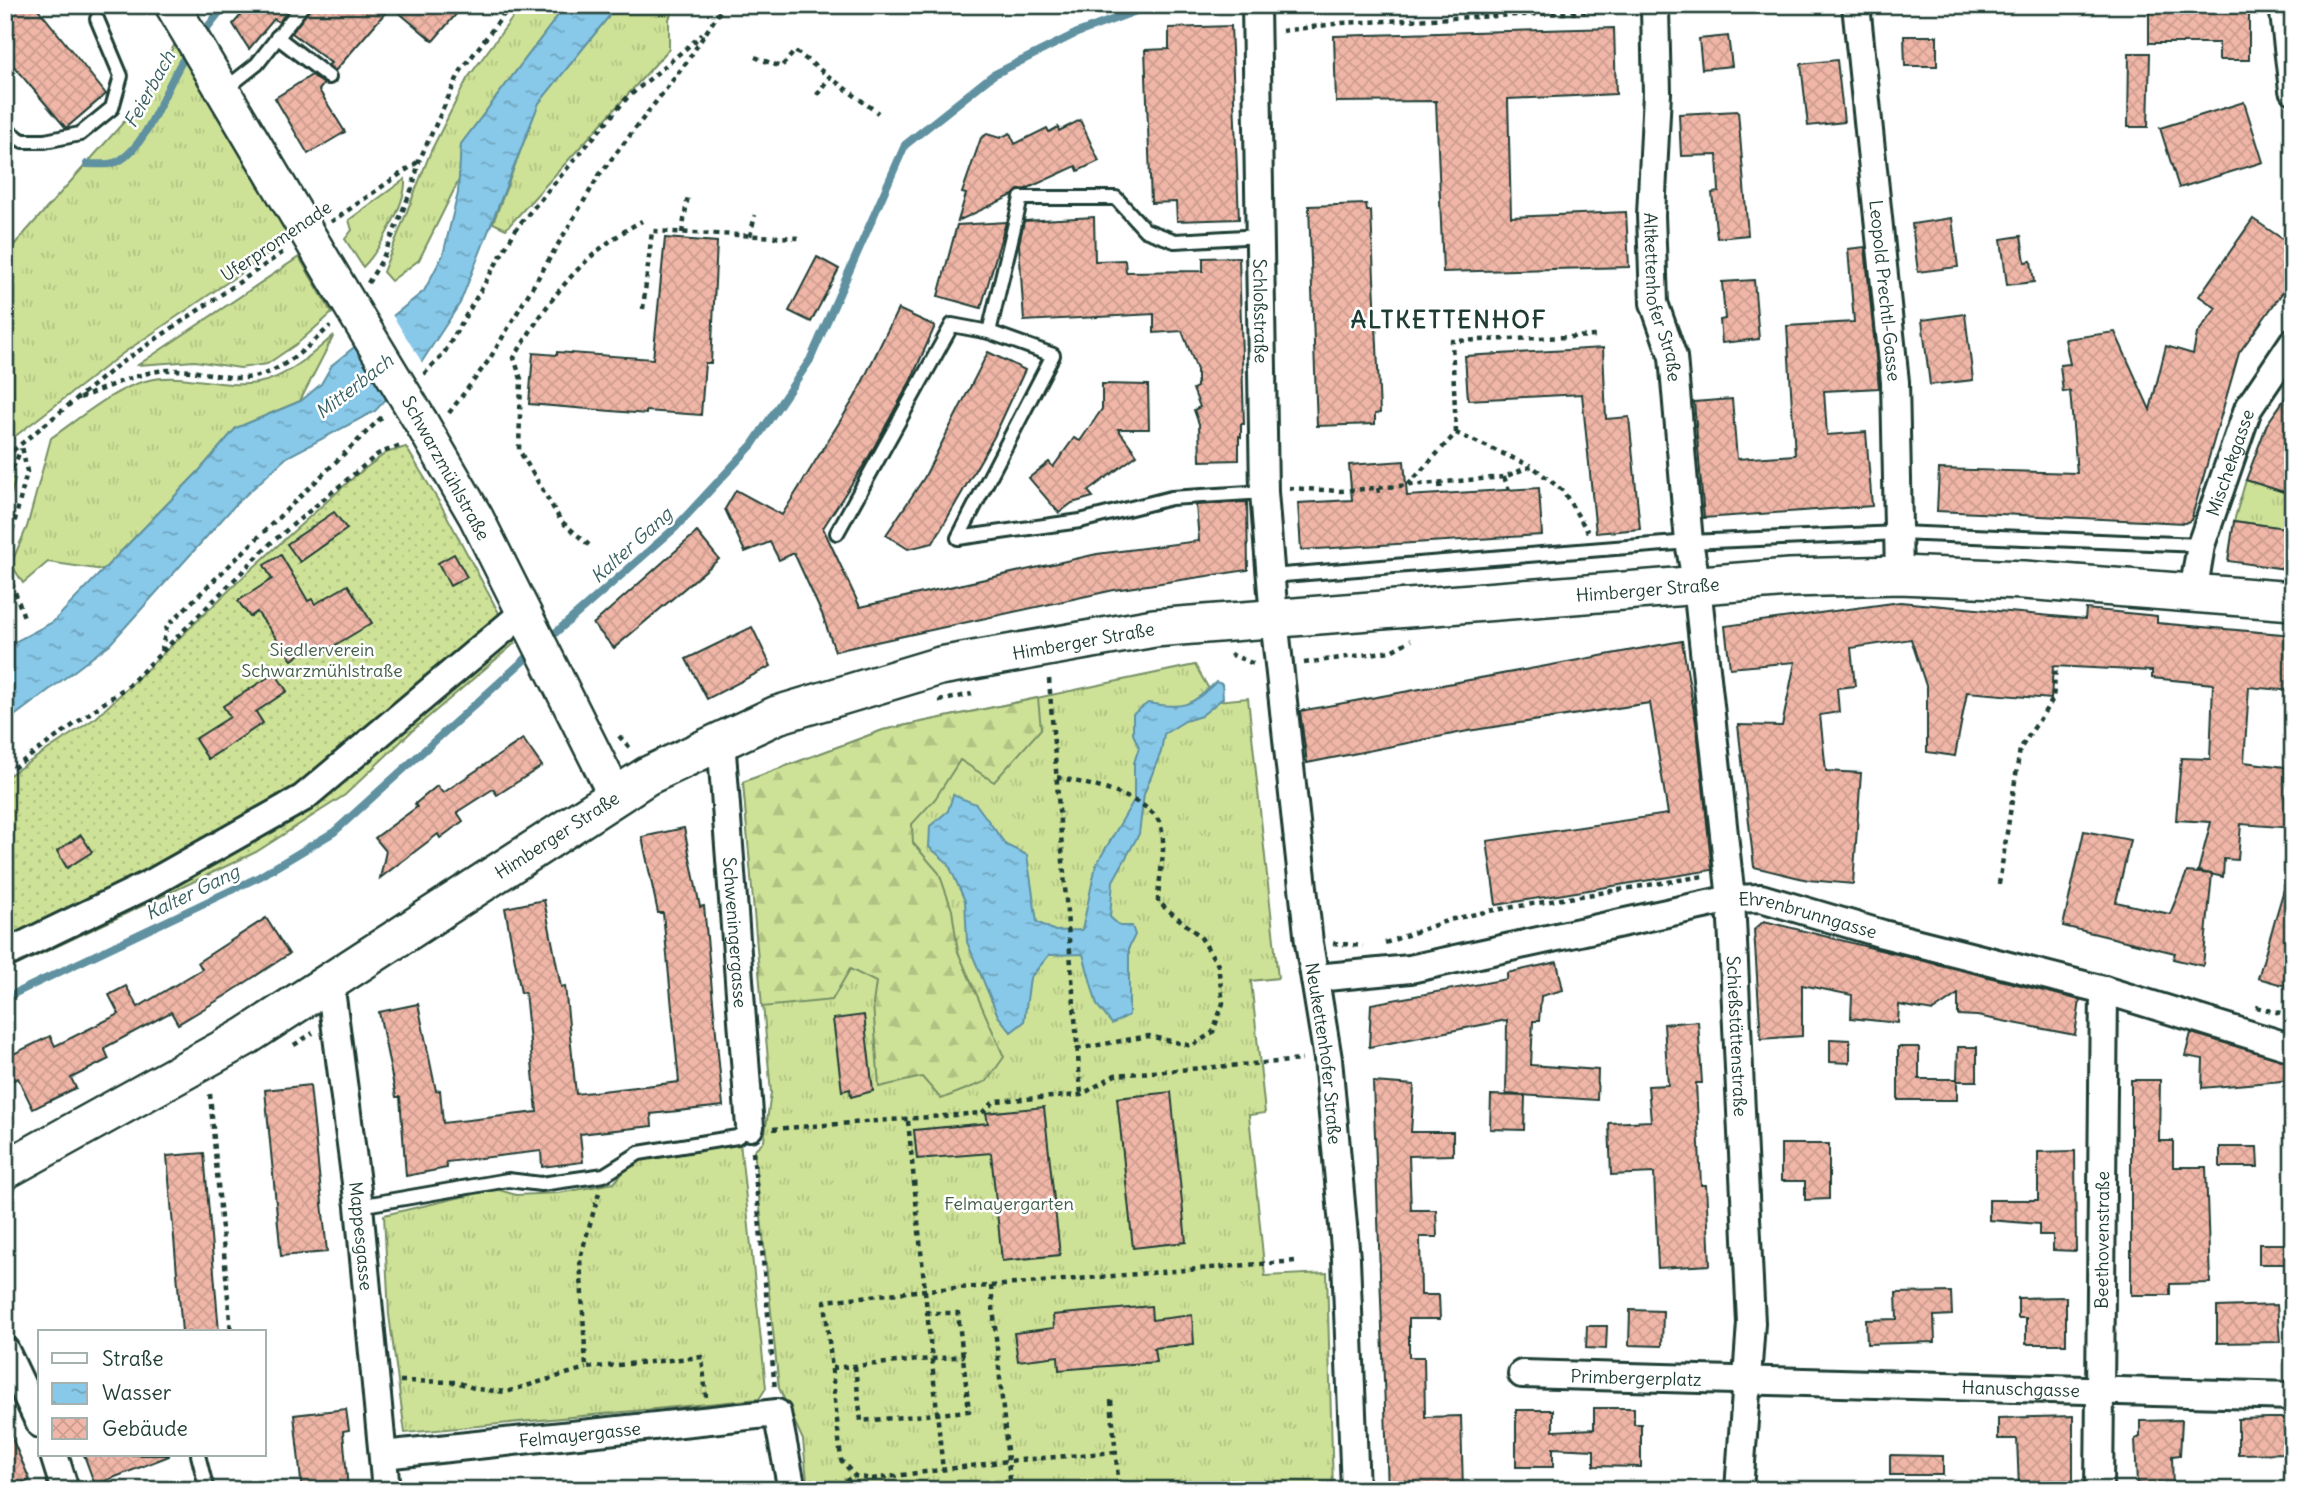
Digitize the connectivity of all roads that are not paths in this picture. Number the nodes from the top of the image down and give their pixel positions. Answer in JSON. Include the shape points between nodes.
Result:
{"nodes":[{"id":1,"x":303,"y":5,"type":"edge"},
{"id":2,"x":1256,"y":5,"type":"edge"},
{"id":3,"x":1856,"y":5,"type":"edge"},
{"id":4,"x":2283,"y":5,"type":"edge"},
{"id":5,"x":172,"y":6,"type":"edge"},
{"id":6,"x":1655,"y":9,"type":"road end"},
{"id":7,"x":97,"y":19,"type":"dead end"},
{"id":8,"x":277,"y":37,"type":"junction"},
{"id":9,"x":329,"y":76,"type":"dead end"},
{"id":10,"x":224,"y":90,"type":"junction"},
{"id":11,"x":2293,"y":90,"type":"edge"},
{"id":12,"x":5,"y":130,"type":"edge"},
{"id":13,"x":1261,"y":236,"type":"junction"},
{"id":14,"x":989,"y":332,"type":"junction"},
{"id":15,"x":2293,"y":342,"type":"edge"},
{"id":16,"x":1264,"y":492,"type":"junction"},
{"id":17,"x":837,"y":533,"type":"dead end"},
{"id":18,"x":1898,"y":533,"type":"junction"},
{"id":19,"x":1689,"y":542,"type":"junction"},
{"id":20,"x":2202,"y":545,"type":"junction"},
{"id":21,"x":1899,"y":575,"type":"junction"},
{"id":22,"x":1271,"y":576,"type":"junction"},
{"id":23,"x":1697,"y":586,"type":"junction"},
{"id":24,"x":2193,"y":593,"type":"junction"},
{"id":25,"x":2293,"y":601,"type":"edge"},
{"id":26,"x":525,"y":618,"type":"junction"},
{"id":27,"x":1273,"y":618,"type":"junction"},
{"id":28,"x":721,"y":739,"type":"junction"},
{"id":29,"x":615,"y":797,"type":"junction"},
{"id":30,"x":1731,"y":899,"type":"junction"},
{"id":31,"x":5,"y":954,"type":"edge"},
{"id":32,"x":1316,"y":978,"type":"junction"},
{"id":33,"x":330,"y":982,"type":"junction"},
{"id":34,"x":2104,"y":990,"type":"junction"},
{"id":35,"x":2293,"y":1048,"type":"edge"},
{"id":36,"x":750,"y":1127,"type":"joint"},
{"id":37,"x":5,"y":1170,"type":"edge"},
{"id":38,"x":359,"y":1206,"type":"junction"},
{"id":39,"x":6,"y":1352,"type":"edge"},
{"id":40,"x":1522,"y":1374,"type":"dead end"},
{"id":41,"x":1749,"y":1378,"type":"junction"},
{"id":42,"x":2099,"y":1392,"type":"junction"},
{"id":43,"x":2293,"y":1396,"type":"edge"},
{"id":44,"x":38,"y":1420,"type":"edge"},
{"id":45,"x":383,"y":1455,"type":"junction"},
{"id":46,"x":54,"y":1456,"type":"edge"},
{"id":47,"x":198,"y":1456,"type":"edge"},
{"id":48,"x":792,"y":1489,"type":"edge"},
{"id":49,"x":65,"y":1490,"type":"edge"},
{"id":50,"x":207,"y":1490,"type":"edge"},
{"id":51,"x":386,"y":1490,"type":"edge"},
{"id":52,"x":1355,"y":1490,"type":"edge"},
{"id":53,"x":1739,"y":1490,"type":"edge"},
{"id":54,"x":2099,"y":1490,"type":"edge"}],
"edges":[{"from":1,"to":8,"type":"lane"},
{"from":2,"to":13,"type":"street","name":"Schloßstraße"},
{"from":3,"to":18,"type":"street","name":"Leopold Prechtl-Gasse","via":[[1895,382]]},
{"from":4,"to":11,"type":"street"},
{"from":5,"to":10,"type":"street","name":"Schwarzmühlstraße"},
{"from":6,"to":19,"type":"street","name":"Altkettenhofer Straße","via":[[1654,303],[1672,357]]},
{"from":7,"to":12,"type":"lane","via":[[121,76],[111,108],[80,134],[23,141]]},
{"from":8,"to":9,"type":"lane"},
{"from":8,"to":10,"type":"lane","via":[[257,64]]},
{"from":10,"to":26,"type":"street","name":"Schwarzmühlstraße","bridge":true,"via":[[308,236],[431,425]]},
{"from":13,"to":14,"type":"lane","via":[[1175,241],[1145,230],[1116,198],[1021,198]]},
{"from":13,"to":16,"type":"street","name":"Schloßstraße"},
{"from":14,"to":16,"type":"lane","via":[[1053,355],[958,538],[1080,521],[1171,498]]},
{"from":14,"to":17,"type":"lane","via":[[952,325]]},
{"from":15,"to":20,"type":"street","name":"Mischekgasse","via":[[2248,409]]},
{"from":16,"to":22,"type":"street","name":"Schloßstraße"},
{"from":18,"to":19,"type":"lane"},
{"from":18,"to":20,"type":"lane"},
{"from":18,"to":21,"type":"street","name":"Leopold Prechtl-Gasse"},
{"from":19,"to":22,"type":"lane"},
{"from":19,"to":23,"type":"street","name":"Altkettenhofer Straße"},
{"from":20,"to":24,"type":"street","name":"Mischekgasse"},
{"from":21,"to":23,"type":"main road","name":"Himberger Straße"},
{"from":21,"to":24,"type":"main road","name":"Himberger Straße"},
{"from":22,"to":27,"type":"street","name":"Schloßstraße"},
{"from":23,"to":27,"type":"main road","name":"Himberger Straße"},
{"from":23,"to":30,"type":"street","name":"Schießstättenstraße"},
{"from":24,"to":25,"type":"main road","name":"Himberger Straße"},
{"from":26,"to":29,"type":"street","name":"Schwarzmühlstraße"},
{"from":26,"to":31,"type":"street","via":[[303,798],[150,884]]},
{"from":27,"to":28,"type":"main road","name":"Himberger Straße","via":[[1154,628],[940,666],[777,715]]},
{"from":27,"to":32,"type":"street","name":"Neukettenhofer Straße"},
{"from":28,"to":29,"type":"main road","name":"Himberger Straße"},
{"from":28,"to":36,"type":"street","name":"Schweningergasse"},
{"from":29,"to":33,"type":"main road","name":"Himberger Straße"},
{"from":30,"to":32,"type":"street","name":"Ehrenbrunngasse","via":[[1410,970]]},
{"from":30,"to":34,"type":"street","name":"Ehrenbrunngasse","via":[[1761,898]]},
{"from":30,"to":41,"type":"street","name":"Schießstättenstraße","via":[[1751,1323]]},
{"from":32,"to":52,"type":"street","name":"Neukettenhofer Straße","via":[[1346,1259]]},
{"from":33,"to":37,"type":"main road","name":"Himberger Straße","via":[[245,1038]]},
{"from":33,"to":38,"type":"street","name":"Mappesgasse"},
{"from":34,"to":35,"type":"street","name":"Ehrenbrunngasse"},
{"from":34,"to":42,"type":"street","name":"Beethovenstraße"},
{"from":36,"to":38,"type":"lane","via":[[737,1137],[639,1153],[604,1175],[541,1184],[508,1180]]},
{"from":38,"to":45,"type":"street","name":"Mappesgasse"},
{"from":39,"to":44,"type":"street"},
{"from":40,"to":41,"type":"street","name":"Primbergerplatz"},
{"from":41,"to":42,"type":"street","name":"Hanuschgasse"},
{"from":41,"to":53,"type":"street","name":"Schießstättenstraße"},
{"from":42,"to":43,"type":"street","name":"Hanuschgasse"},
{"from":42,"to":54,"type":"street","name":"Beethovenstraße"},
{"from":45,"to":48,"type":"street","name":"Felmayergasse","via":[[777,1413]]},
{"from":45,"to":51,"type":"street","name":"Mappesgasse"},
{"from":46,"to":49,"type":"street"},
{"from":47,"to":50,"type":"lane"}]}
